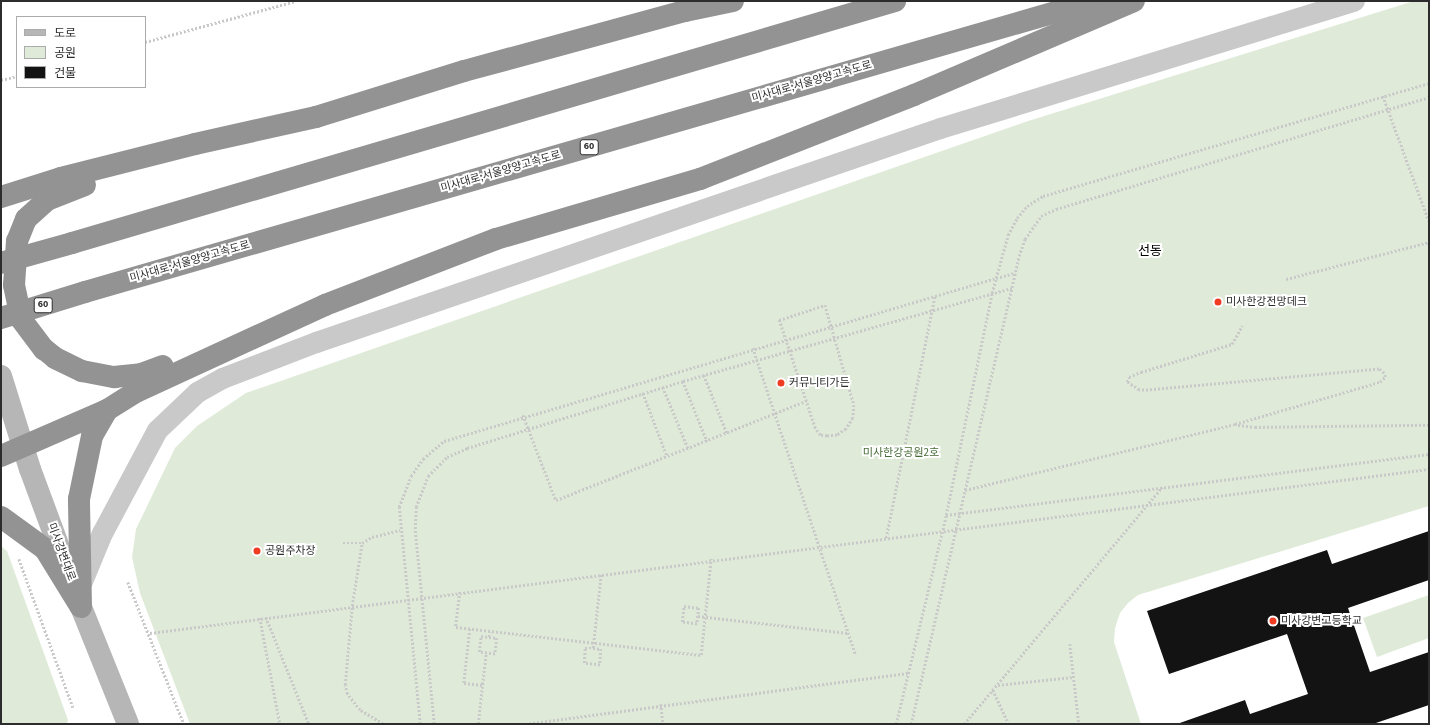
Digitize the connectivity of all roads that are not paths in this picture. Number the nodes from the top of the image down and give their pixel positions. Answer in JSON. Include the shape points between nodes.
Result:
{"nodes":[{"id":1,"x":733,"y":1,"type":"edge"},
{"id":2,"x":895,"y":1,"type":"edge"},
{"id":3,"x":1094,"y":1,"type":"edge"},
{"id":4,"x":1134,"y":1,"type":"edge"},
{"id":5,"x":1354,"y":1,"type":"edge"},
{"id":6,"x":195,"y":144,"type":"junction"},
{"id":7,"x":1,"y":197,"type":"edge"},
{"id":8,"x":1,"y":263,"type":"edge"},
{"id":9,"x":325,"y":305,"type":"junction"},
{"id":10,"x":1,"y":318,"type":"edge"},
{"id":11,"x":1,"y":376,"type":"edge"},
{"id":12,"x":107,"y":410,"type":"junction"},
{"id":13,"x":23,"y":447,"type":"junction"},
{"id":14,"x":1,"y":456,"type":"edge"},
{"id":15,"x":1,"y":516,"type":"edge"},
{"id":16,"x":80,"y":597,"type":"junction"},
{"id":17,"x":128,"y":724,"type":"edge"}],
"edges":[{"from":1,"to":6,"type":"highway","via":[[685,11],[464,71],[316,117]]},
{"from":2,"to":8,"type":"highway","bridge":true},
{"from":3,"to":10,"type":"highway","name":"미사대로;서울양양고속도로","number":"60","bridge":true},
{"from":4,"to":9,"type":"highway","via":[[914,95],[700,179],[496,239]]},
{"from":5,"to":16,"type":"street","via":[[940,128],[316,342],[222,378],[197,392],[157,430],[102,533]]},
{"from":6,"to":7,"type":"highway","via":[[61,178]]},
{"from":6,"to":9,"type":"highway","via":[[47,200],[26,219],[17,241],[14,286],[21,319],[44,349],[55,358],[82,371],[114,377],[141,374]]},
{"from":9,"to":12,"type":"highway","via":[[138,391]]},
{"from":11,"to":13,"type":"main road","name":"미사강변대로"},
{"from":12,"to":13,"type":"highway"},
{"from":12,"to":16,"type":"highway","via":[[92,436],[79,499]]},
{"from":13,"to":14,"type":"highway"},
{"from":13,"to":16,"type":"main road","name":"미사강변대로"},
{"from":15,"to":16,"type":"highway","via":[[45,549]]},
{"from":16,"to":17,"type":"main road","name":"미사강변대로"}]}
